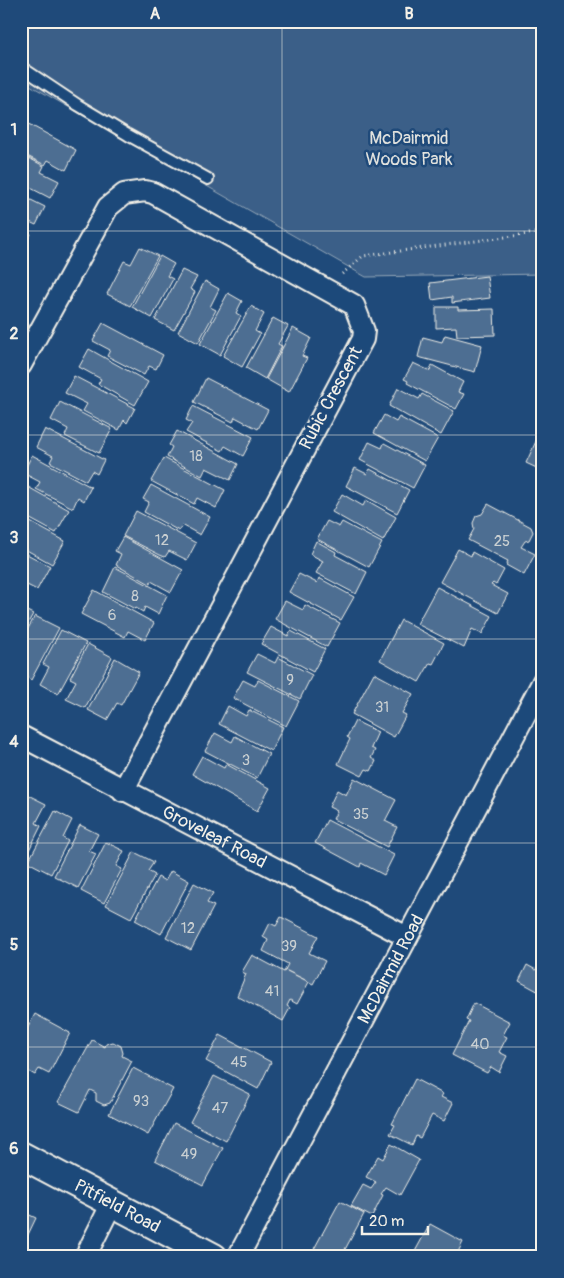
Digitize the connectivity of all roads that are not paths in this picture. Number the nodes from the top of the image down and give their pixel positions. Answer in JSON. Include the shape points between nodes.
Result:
{"nodes":[{"id":1,"x":21,"y":67,"type":"edge"},
{"id":2,"x":208,"y":179,"type":"dead end"},
{"id":3,"x":21,"y":365,"type":"edge"},
{"id":4,"x":543,"y":681,"type":"edge"},
{"id":5,"x":21,"y":736,"type":"edge"},
{"id":6,"x":123,"y":790,"type":"junction"},
{"id":7,"x":407,"y":938,"type":"junction"},
{"id":8,"x":21,"y":1155,"type":"edge"},
{"id":9,"x":112,"y":1203,"type":"junction"},
{"id":10,"x":85,"y":1257,"type":"edge"},
{"id":11,"x":214,"y":1257,"type":"edge"},
{"id":12,"x":238,"y":1257,"type":"edge"}],
"edges":[{"from":1,"to":2,"type":"lane","via":[[128,135]]},
{"from":3,"to":6,"type":"street","name":"Rubic Crescent","via":[[108,207],[124,194],[153,193],[354,305],[364,331],[363,339]]},
{"from":4,"to":7,"type":"street","name":"McDairmid Road"},
{"from":5,"to":6,"type":"street","name":"Groveleaf Road"},
{"from":6,"to":7,"type":"street","name":"Groveleaf Road"},
{"from":7,"to":12,"type":"street","name":"McDairmid Road"},
{"from":8,"to":9,"type":"street","name":"Pitfield Road"},
{"from":9,"to":10,"type":"street"},
{"from":9,"to":11,"type":"street","name":"Pitfield Road"}]}
